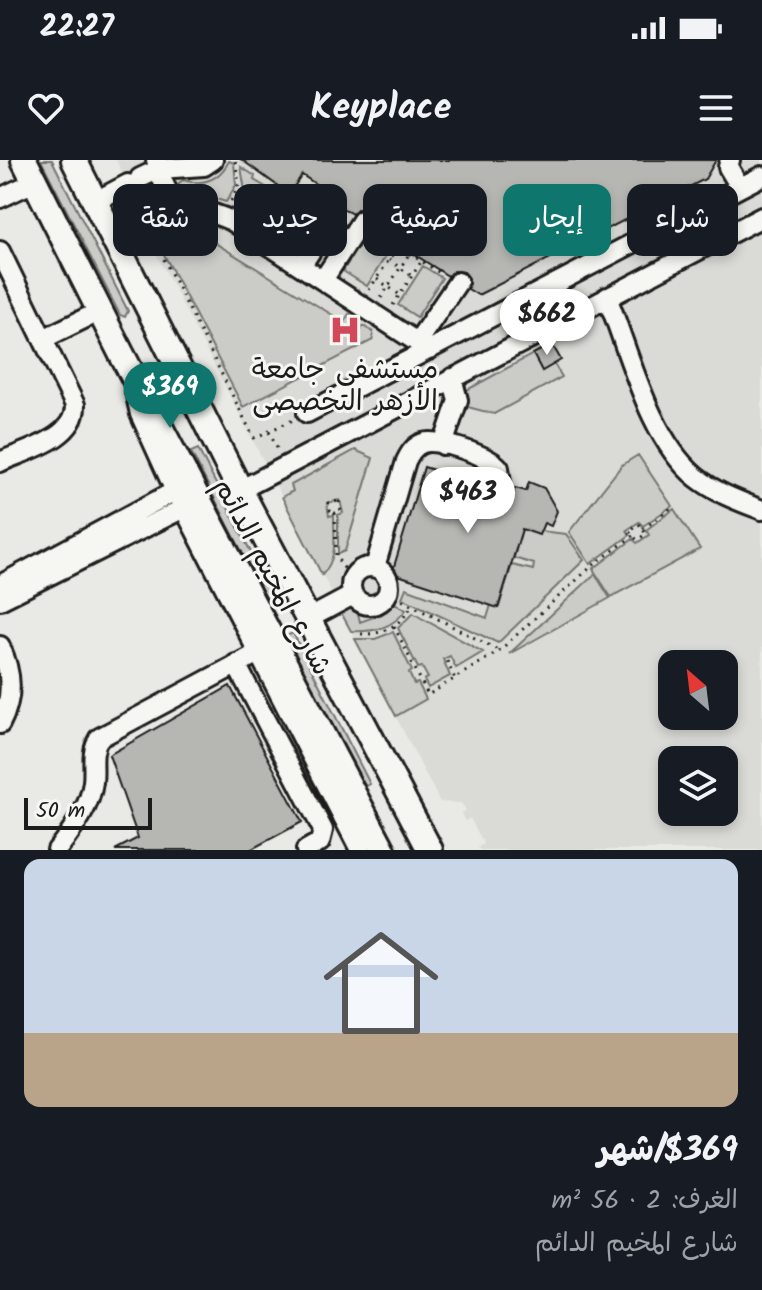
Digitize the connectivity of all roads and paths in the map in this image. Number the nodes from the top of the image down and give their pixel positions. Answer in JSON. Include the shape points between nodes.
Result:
{"nodes":[{"id":1,"x":213,"y":160,"type":"edge"},
{"id":2,"x":235,"y":160,"type":"edge"},
{"id":3,"x":81,"y":162,"type":"edge"},
{"id":4,"x":157,"y":164,"type":"edge"},
{"id":5,"x":29,"y":171,"type":"edge"},
{"id":6,"x":747,"y":173,"type":"edge"},
{"id":7,"x":136,"y":184,"type":"edge"},
{"id":8,"x":237,"y":184,"type":"edge"},
{"id":9,"x":113,"y":194,"type":"edge"},
{"id":10,"x":234,"y":197,"type":"edge"},
{"id":11,"x":0,"y":198,"type":"edge"},
{"id":12,"x":94,"y":202,"type":"junction"},
{"id":13,"x":228,"y":207,"type":"dead end"},
{"id":14,"x":762,"y":217,"type":"edge"},
{"id":15,"x":234,"y":224,"type":"edge"},
{"id":16,"x":363,"y":224,"type":"edge"},
{"id":17,"x":0,"y":251,"type":"edge"},
{"id":18,"x":160,"y":256,"type":"edge"},
{"id":19,"x":286,"y":256,"type":"edge"},
{"id":20,"x":308,"y":256,"type":"edge"},
{"id":21,"x":392,"y":256,"type":"edge"},
{"id":22,"x":408,"y":256,"type":"edge"},
{"id":23,"x":412,"y":256,"type":"edge"},
{"id":24,"x":389,"y":260,"type":"junction"},
{"id":25,"x":421,"y":261,"type":"junction"},
{"id":26,"x":301,"y":266,"type":"junction"},
{"id":27,"x":400,"y":267,"type":"junction"},
{"id":28,"x":412,"y":276,"type":"junction"},
{"id":29,"x":377,"y":279,"type":"junction"},
{"id":30,"x":323,"y":280,"type":"junction"},
{"id":31,"x":453,"y":280,"type":"joint"},
{"id":32,"x":388,"y":287,"type":"junction"},
{"id":33,"x":369,"y":290,"type":"dead end"},
{"id":34,"x":400,"y":295,"type":"junction"},
{"id":35,"x":607,"y":297,"type":"junction"},
{"id":36,"x":393,"y":305,"type":"dead end"},
{"id":37,"x":100,"y":311,"type":"junction"},
{"id":38,"x":372,"y":312,"type":"junction"},
{"id":39,"x":161,"y":336,"type":"junction"},
{"id":40,"x":43,"y":339,"type":"junction"},
{"id":41,"x":423,"y":346,"type":"junction"},
{"id":42,"x":121,"y":353,"type":"junction"},
{"id":43,"x":134,"y":376,"type":"junction"},
{"id":44,"x":452,"y":378,"type":"junction"},
{"id":45,"x":307,"y":413,"type":"joint"},
{"id":46,"x":269,"y":432,"type":"junction"},
{"id":47,"x":443,"y":445,"type":"junction"},
{"id":48,"x":0,"y":462,"type":"edge"},
{"id":49,"x":286,"y":465,"type":"junction"},
{"id":50,"x":501,"y":483,"type":"dead end"},
{"id":51,"x":240,"y":490,"type":"junction"},
{"id":52,"x":179,"y":500,"type":"junction"},
{"id":53,"x":671,"y":508,"type":"dead end"},
{"id":54,"x":762,"y":510,"type":"edge"},
{"id":55,"x":335,"y":513,"type":"dead end"},
{"id":56,"x":375,"y":567,"type":"junction"},
{"id":57,"x":0,"y":585,"type":"edge"},
{"id":58,"x":352,"y":587,"type":"junction"},
{"id":59,"x":388,"y":593,"type":"junction"},
{"id":60,"x":0,"y":600,"type":"edge"},
{"id":61,"x":412,"y":605,"type":"junction"},
{"id":62,"x":308,"y":619,"type":"junction"},
{"id":63,"x":394,"y":626,"type":"junction"},
{"id":64,"x":361,"y":634,"type":"dead end"},
{"id":65,"x":0,"y":646,"type":"edge"},
{"id":66,"x":499,"y":651,"type":"junction"},
{"id":67,"x":258,"y":653,"type":"junction"},
{"id":68,"x":447,"y":661,"type":"dead end"},
{"id":69,"x":236,"y":664,"type":"junction"},
{"id":70,"x":455,"y":679,"type":"junction"},
{"id":71,"x":0,"y":724,"type":"edge"},
{"id":72,"x":395,"y":784,"type":"junction"},
{"id":73,"x":349,"y":807,"type":"junction"},
{"id":74,"x":319,"y":823,"type":"junction"},
{"id":75,"x":57,"y":850,"type":"edge"},
{"id":76,"x":306,"y":850,"type":"edge"},
{"id":77,"x":360,"y":850,"type":"edge"},
{"id":78,"x":383,"y":850,"type":"edge"},
{"id":79,"x":430,"y":850,"type":"edge"}],
"edges":[{"from":1,"to":4,"type":"street","via":[[204,166]]},
{"from":2,"to":8,"type":"path"},
{"from":3,"to":12,"type":"main road","name":"شارع المخيم الدائم"},
{"from":4,"to":7,"type":"street"},
{"from":4,"to":15,"type":"street","via":[[175,200]]},
{"from":5,"to":11,"type":"street"},
{"from":5,"to":37,"type":"main road","name":"شارع المخيم الدائم"},
{"from":6,"to":41,"type":"street"},
{"from":9,"to":12,"type":"street"},
{"from":10,"to":13,"type":"path"},
{"from":12,"to":39,"type":"main road","name":"شارع المخيم الدائم"},
{"from":14,"to":35,"type":"street"},
{"from":16,"to":30,"type":"street"},
{"from":17,"to":40,"type":"street"},
{"from":18,"to":46,"type":"path","via":[[254,438]]},
{"from":19,"to":26,"type":"street"},
{"from":20,"to":26,"type":"street"},
{"from":21,"to":24,"type":"path"},
{"from":22,"to":27,"type":"path"},
{"from":23,"to":25,"type":"path"},
{"from":24,"to":27,"type":"path"},
{"from":24,"to":29,"type":"path"},
{"from":25,"to":28,"type":"path"},
{"from":25,"to":31,"type":"path"},
{"from":26,"to":30,"type":"street"},
{"from":27,"to":28,"type":"path"},
{"from":27,"to":32,"type":"path"},
{"from":28,"to":34,"type":"path"},
{"from":29,"to":32,"type":"path"},
{"from":29,"to":33,"type":"path"},
{"from":30,"to":38,"type":"street"},
{"from":31,"to":41,"type":"street"},
{"from":32,"to":34,"type":"path"},
{"from":32,"to":38,"type":"path"},
{"from":34,"to":36,"type":"path"},
{"from":35,"to":44,"type":"street"},
{"from":35,"to":54,"type":"street","via":[[672,452],[711,488]]},
{"from":37,"to":40,"type":"street"},
{"from":37,"to":42,"type":"main road","name":"شارع المخيم الدائم"},
{"from":38,"to":41,"type":"street"},
{"from":39,"to":42,"type":"main road","via":[[137,335]]},
{"from":39,"to":51,"type":"main road","name":"شارع المخيم الدائم"},
{"from":40,"to":48,"type":"street","via":[[75,405],[75,416],[63,433]]},
{"from":41,"to":45,"type":"street"},
{"from":42,"to":43,"type":"main road","name":"شارع المخيم الدائم"},
{"from":43,"to":52,"type":"street","via":[[140,414]]},
{"from":43,"to":73,"type":"main road","name":"شارع المخيم الدائم"},
{"from":44,"to":47,"type":"street","via":[[458,400]]},
{"from":44,"to":49,"type":"street"},
{"from":45,"to":46,"type":"path"},
{"from":46,"to":49,"type":"path"},
{"from":47,"to":50,"type":"street","via":[[494,462]]},
{"from":47,"to":56,"type":"street","via":[[425,442],[408,456]]},
{"from":49,"to":51,"type":"street"},
{"from":51,"to":62,"type":"main road","name":"شارع المخيم الدائم"},
{"from":52,"to":57,"type":"street"},
{"from":52,"to":60,"type":"street"},
{"from":52,"to":67,"type":"street"},
{"from":53,"to":66,"type":"path","via":[[643,529],[639,524],[629,531],[633,536]]},
{"from":55,"to":58,"type":"path","via":[[336,557]]},
{"from":56,"to":58,"type":"street","via":[[359,570]]},
{"from":56,"to":59,"type":"street","via":[[388,579]]},
{"from":58,"to":59,"type":"street","via":[[357,600],[371,605]]},
{"from":58,"to":62,"type":"street"},
{"from":59,"to":61,"type":"path"},
{"from":61,"to":63,"type":"path"},
{"from":61,"to":66,"type":"path"},
{"from":62,"to":72,"type":"main road","name":"شارع المخيم الدائم"},
{"from":63,"to":64,"type":"path"},
{"from":63,"to":70,"type":"path","via":[[428,695]]},
{"from":65,"to":71,"type":"street","via":[[11,690]]},
{"from":66,"to":70,"type":"path"},
{"from":67,"to":69,"type":"street"},
{"from":67,"to":73,"type":"street"},
{"from":68,"to":70,"type":"path"},
{"from":69,"to":74,"type":"street"},
{"from":69,"to":75,"type":"street","via":[[99,738],[90,797]]},
{"from":72,"to":73,"type":"main road"},
{"from":72,"to":79,"type":"main road","name":"شارع المخيم الدائم"},
{"from":73,"to":74,"type":"street"},
{"from":73,"to":77,"type":"street"},
{"from":73,"to":78,"type":"main road","name":"شارع المخيم الدائم"},
{"from":74,"to":76,"type":"street","via":[[323,838]]}]}
